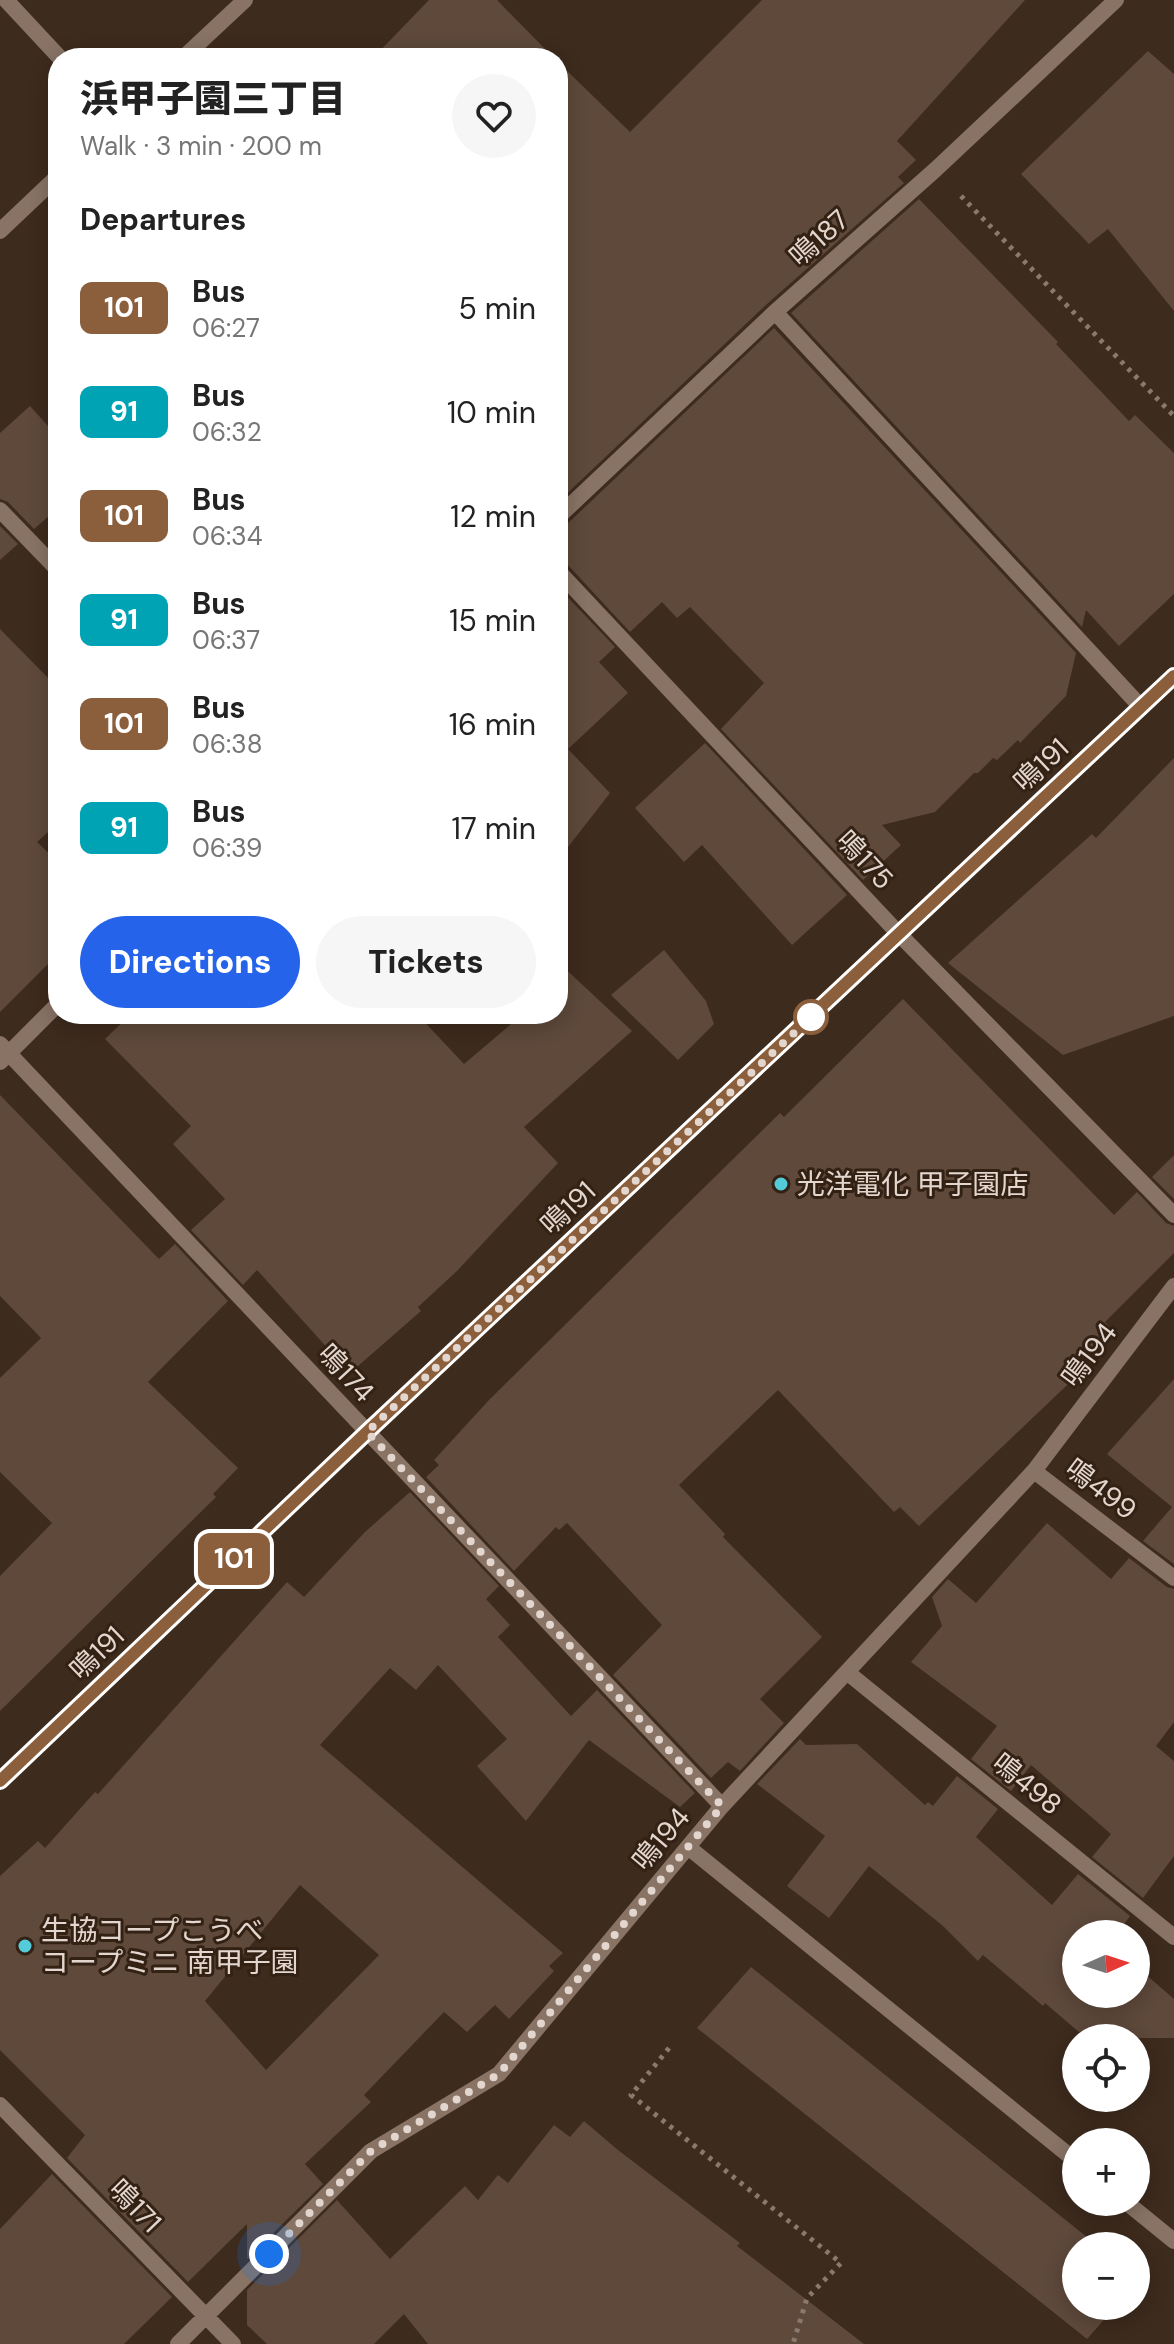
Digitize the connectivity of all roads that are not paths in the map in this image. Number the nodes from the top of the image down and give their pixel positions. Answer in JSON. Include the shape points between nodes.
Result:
{"nodes":[{"id":1,"x":6,"y":0,"type":"edge"},
{"id":2,"x":245,"y":0,"type":"edge"},
{"id":3,"x":1116,"y":0,"type":"edge"},
{"id":4,"x":51,"y":48,"type":"edge"},
{"id":5,"x":194,"y":48,"type":"edge"},
{"id":6,"x":48,"y":185,"type":"edge"},
{"id":7,"x":0,"y":231,"type":"edge"},
{"id":8,"x":775,"y":312,"type":"junction"},
{"id":9,"x":568,"y":508,"type":"edge"},
{"id":10,"x":0,"y":510,"type":"edge"},
{"id":11,"x":48,"y":560,"type":"edge"},
{"id":12,"x":568,"y":582,"type":"edge"},
{"id":13,"x":1174,"y":676,"type":"edge"},
{"id":14,"x":1141,"y":707,"type":"junction"},
{"id":15,"x":899,"y":934,"type":"junction"},
{"id":16,"x":48,"y":1013,"type":"edge"},
{"id":17,"x":3,"y":1053,"type":"edge"},
{"id":18,"x":1174,"y":1215,"type":"edge"},
{"id":19,"x":1174,"y":1286,"type":"edge"},
{"id":20,"x":367,"y":1432,"type":"junction"},
{"id":21,"x":1034,"y":1471,"type":"junction"},
{"id":22,"x":1174,"y":1578,"type":"edge"},
{"id":23,"x":848,"y":1673,"type":"junction"},
{"id":24,"x":0,"y":1781,"type":"edge"},
{"id":25,"x":722,"y":1806,"type":"junction"},
{"id":26,"x":688,"y":1847,"type":"junction"},
{"id":27,"x":1174,"y":1937,"type":"edge"},
{"id":28,"x":0,"y":2105,"type":"edge"},
{"id":29,"x":1062,"y":2150,"type":"edge"},
{"id":30,"x":1143,"y":2216,"type":"edge"},
{"id":31,"x":1174,"y":2241,"type":"edge"},
{"id":32,"x":208,"y":2317,"type":"junction"},
{"id":33,"x":178,"y":2344,"type":"edge"},
{"id":34,"x":233,"y":2344,"type":"edge"}],
"edges":[{"from":1,"to":4,"type":"street"},
{"from":2,"to":5,"type":"street"},
{"from":3,"to":8,"type":"street","name":"鳴187"},
{"from":6,"to":7,"type":"street"},
{"from":8,"to":9,"type":"street","name":"鳴187"},
{"from":8,"to":14,"type":"street"},
{"from":10,"to":11,"type":"street"},
{"from":12,"to":15,"type":"street","name":"鳴175"},
{"from":13,"to":14,"type":"street","name":"鳴191"},
{"from":14,"to":15,"type":"street","name":"鳴191"},
{"from":15,"to":18,"type":"street","name":"鳴175"},
{"from":15,"to":20,"type":"street","name":"鳴191"},
{"from":16,"to":17,"type":"street"},
{"from":17,"to":20,"type":"street","name":"鳴174"},
{"from":19,"to":21,"type":"street","name":"鳴194"},
{"from":20,"to":24,"type":"street","name":"鳴191"},
{"from":20,"to":25,"type":"street","name":"鳴174"},
{"from":21,"to":22,"type":"street","name":"鳴499"},
{"from":21,"to":23,"type":"street","name":"鳴194"},
{"from":23,"to":25,"type":"street","name":"鳴194"},
{"from":23,"to":27,"type":"street","name":"鳴498"},
{"from":25,"to":26,"type":"street","name":"鳴194"},
{"from":26,"to":29,"type":"street"},
{"from":26,"to":32,"type":"street","name":"鳴194","via":[[499,2074],[371,2151]]},
{"from":28,"to":32,"type":"street","name":"鳴171"},
{"from":30,"to":31,"type":"street"},
{"from":32,"to":33,"type":"street","name":"鳴194"},
{"from":32,"to":34,"type":"street","name":"鳴171"}]}
